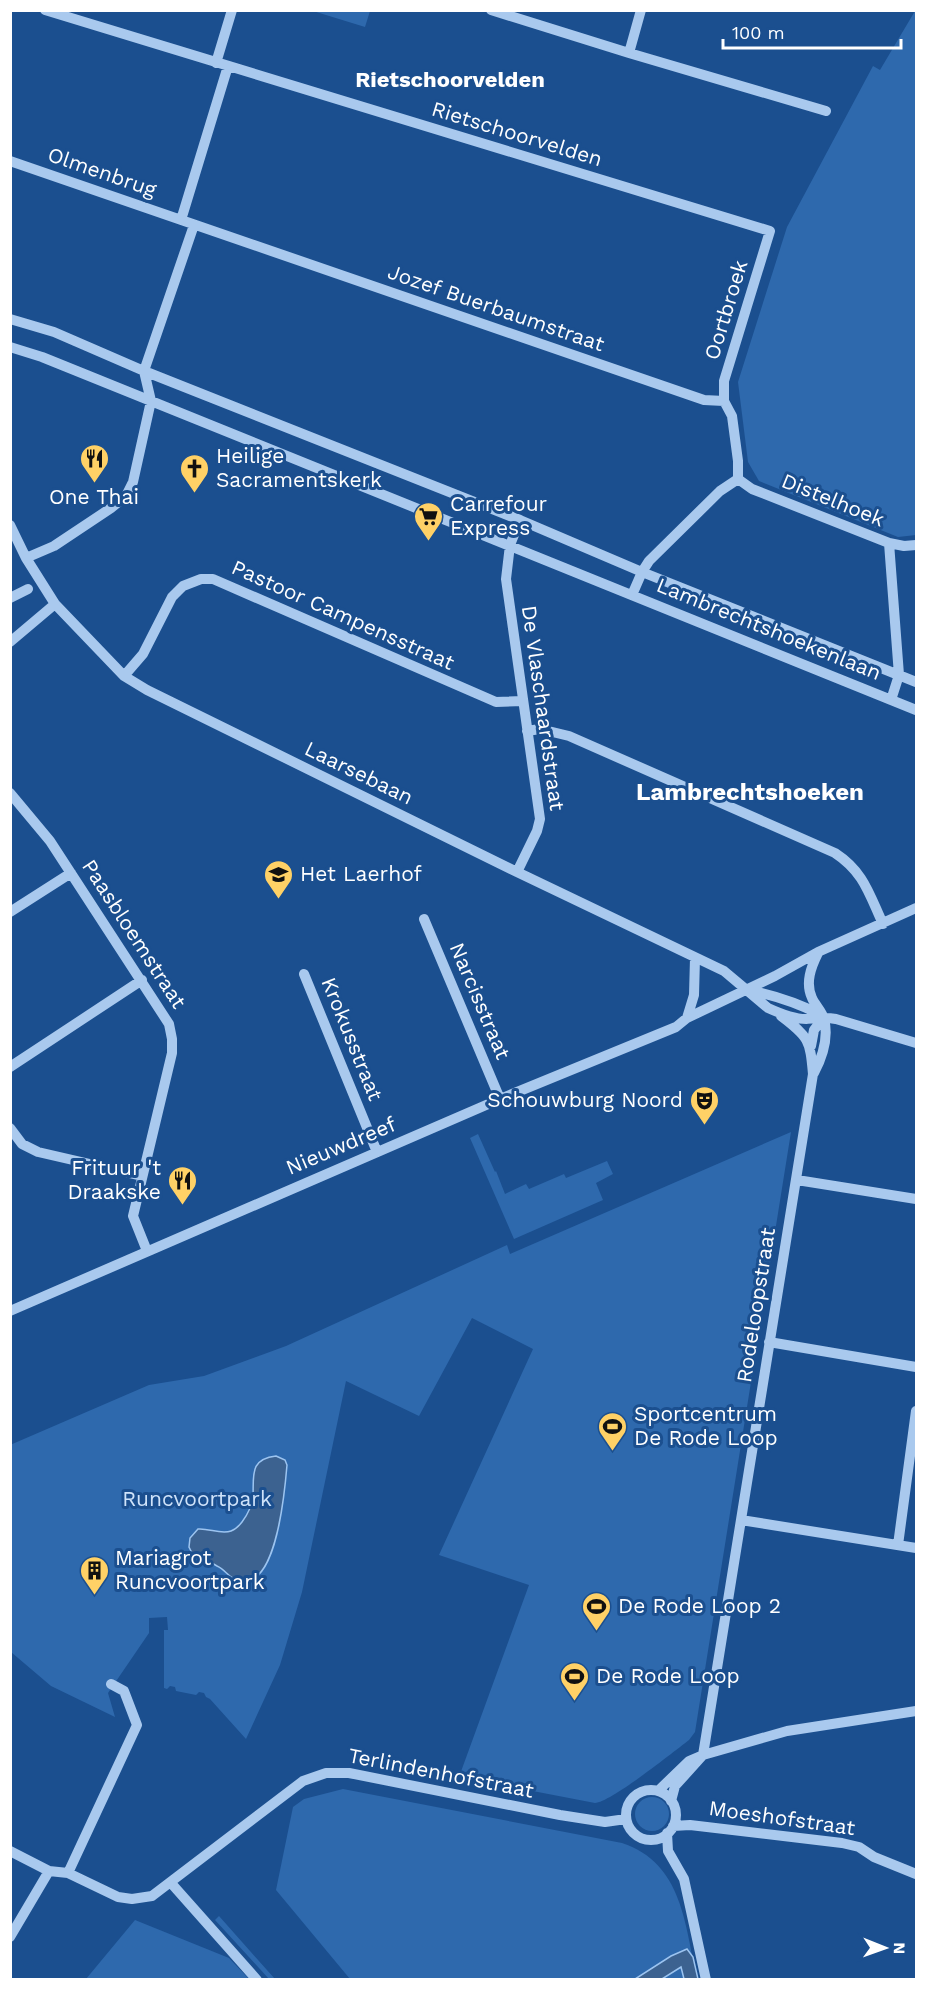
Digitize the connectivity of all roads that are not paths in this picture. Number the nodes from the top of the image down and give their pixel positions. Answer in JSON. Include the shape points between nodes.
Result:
{"nodes":[{"id":1,"x":45,"y":10,"type":"edge"},
{"id":2,"x":232,"y":10,"type":"edge"},
{"id":3,"x":491,"y":10,"type":"edge"},
{"id":4,"x":641,"y":10,"type":"edge"},
{"id":5,"x":628,"y":53,"type":"junction"},
{"id":6,"x":216,"y":63,"type":"junction"},
{"id":7,"x":228,"y":66,"type":"junction"},
{"id":8,"x":826,"y":111,"type":"dead end"},
{"id":9,"x":10,"y":162,"type":"edge"},
{"id":10,"x":181,"y":220,"type":"junction"},
{"id":11,"x":194,"y":225,"type":"junction"},
{"id":12,"x":770,"y":231,"type":"joint"},
{"id":13,"x":10,"y":319,"type":"edge"},
{"id":14,"x":10,"y":347,"type":"edge"},
{"id":15,"x":144,"y":371,"type":"junction"},
{"id":16,"x":151,"y":401,"type":"junction"},
{"id":17,"x":724,"y":401,"type":"junction"},
{"id":18,"x":738,"y":479,"type":"junction"},
{"id":19,"x":520,"y":520,"type":"junction"},
{"id":20,"x":10,"y":525,"type":"edge"},
{"id":21,"x":889,"y":543,"type":"junction"},
{"id":22,"x":510,"y":545,"type":"junction"},
{"id":23,"x":916,"y":545,"type":"edge"},
{"id":24,"x":26,"y":558,"type":"junction"},
{"id":25,"x":642,"y":572,"type":"junction"},
{"id":26,"x":28,"y":589,"type":"dead end"},
{"id":27,"x":632,"y":595,"type":"junction"},
{"id":28,"x":10,"y":597,"type":"edge"},
{"id":29,"x":55,"y":604,"type":"junction"},
{"id":30,"x":10,"y":642,"type":"edge"},
{"id":31,"x":899,"y":675,"type":"junction"},
{"id":32,"x":124,"y":676,"type":"junction"},
{"id":33,"x":916,"y":682,"type":"edge"},
{"id":34,"x":891,"y":700,"type":"junction"},
{"id":35,"x":523,"y":701,"type":"junction"},
{"id":36,"x":916,"y":710,"type":"edge"},
{"id":37,"x":527,"y":731,"type":"junction"},
{"id":38,"x":10,"y":793,"type":"edge"},
{"id":39,"x":517,"y":872,"type":"junction"},
{"id":40,"x":71,"y":873,"type":"junction"},
{"id":41,"x":916,"y":908,"type":"edge"},
{"id":42,"x":10,"y":912,"type":"edge"},
{"id":43,"x":424,"y":919,"type":"dead end"},
{"id":44,"x":882,"y":924,"type":"junction"},
{"id":45,"x":818,"y":952,"type":"junction"},
{"id":46,"x":695,"y":958,"type":"junction"},
{"id":47,"x":304,"y":974,"type":"dead end"},
{"id":48,"x":142,"y":981,"type":"junction"},
{"id":49,"x":747,"y":990,"type":"junction"},
{"id":50,"x":776,"y":1012,"type":"junction"},
{"id":51,"x":824,"y":1017,"type":"junction"},
{"id":52,"x":687,"y":1018,"type":"junction"},
{"id":53,"x":916,"y":1043,"type":"edge"},
{"id":54,"x":811,"y":1046,"type":"junction"},
{"id":55,"x":10,"y":1067,"type":"edge"},
{"id":56,"x":813,"y":1074,"type":"junction"},
{"id":57,"x":500,"y":1099,"type":"junction"},
{"id":58,"x":10,"y":1128,"type":"edge"},
{"id":59,"x":377,"y":1152,"type":"junction"},
{"id":60,"x":142,"y":1176,"type":"junction"},
{"id":61,"x":797,"y":1180,"type":"junction"},
{"id":62,"x":916,"y":1199,"type":"edge"},
{"id":63,"x":147,"y":1251,"type":"junction"},
{"id":64,"x":10,"y":1311,"type":"edge"},
{"id":65,"x":770,"y":1342,"type":"junction"},
{"id":66,"x":916,"y":1367,"type":"edge"},
{"id":67,"x":916,"y":1413,"type":"edge"},
{"id":68,"x":741,"y":1520,"type":"junction"},
{"id":69,"x":897,"y":1545,"type":"junction"},
{"id":70,"x":916,"y":1548,"type":"edge"},
{"id":71,"x":111,"y":1684,"type":"dead end"},
{"id":72,"x":916,"y":1711,"type":"edge"},
{"id":73,"x":703,"y":1755,"type":"junction"},
{"id":74,"x":658,"y":1791,"type":"junction"},
{"id":75,"x":671,"y":1801,"type":"junction"},
{"id":76,"x":626,"y":1819,"type":"junction"},
{"id":77,"x":670,"y":1830,"type":"junction"},
{"id":78,"x":10,"y":1851,"type":"edge"},
{"id":79,"x":49,"y":1871,"type":"junction"},
{"id":80,"x":68,"y":1873,"type":"junction"},
{"id":81,"x":916,"y":1875,"type":"edge"},
{"id":82,"x":171,"y":1882,"type":"junction"},
{"id":83,"x":10,"y":1937,"type":"edge"},
{"id":84,"x":257,"y":1980,"type":"edge"},
{"id":85,"x":706,"y":1980,"type":"edge"}],
"edges":[{"from":1,"to":6,"type":"street","name":"Rietschoorvelden"},
{"from":2,"to":6,"type":"street"},
{"from":3,"to":5,"type":"street"},
{"from":4,"to":5,"type":"street"},
{"from":5,"to":8,"type":"street"},
{"from":6,"to":7,"type":"street","name":"Rietschoorvelden"},
{"from":7,"to":10,"type":"street"},
{"from":7,"to":12,"type":"street","name":"Rietschoorvelden"},
{"from":9,"to":10,"type":"street","name":"Olmenbrug"},
{"from":10,"to":11,"type":"street","name":"Jozef Buerbaumstraat"},
{"from":11,"to":15,"type":"street"},
{"from":11,"to":17,"type":"street","name":"Jozef Buerbaumstraat","via":[[704,400]]},
{"from":12,"to":17,"type":"street","name":"Oortbroek","via":[[724,381]]},
{"from":13,"to":15,"type":"street","name":"Lambrechtshoekenlaan","via":[[54,332]]},
{"from":14,"to":16,"type":"street","name":"Lambrechtshoekenlaan"},
{"from":15,"to":16,"type":"street"},
{"from":15,"to":19,"type":"street","name":"Lambrechtshoekenlaan"},
{"from":16,"to":22,"type":"street","name":"Lambrechtshoekenlaan"},
{"from":16,"to":24,"type":"street","via":[[133,482],[126,496],[54,546]]},
{"from":17,"to":18,"type":"street","via":[[732,416]]},
{"from":18,"to":21,"type":"street","name":"Distelhoek","via":[[752,489]]},
{"from":18,"to":25,"type":"street","via":[[720,491]]},
{"from":19,"to":22,"type":"street"},
{"from":19,"to":25,"type":"street","name":"Lambrechtshoekenlaan"},
{"from":20,"to":24,"type":"street","name":"Laarsebaan"},
{"from":21,"to":23,"type":"street","name":"Distelhoek"},
{"from":21,"to":31,"type":"street"},
{"from":22,"to":27,"type":"street","name":"Lambrechtshoekenlaan"},
{"from":22,"to":35,"type":"street","name":"De Vlaschaardstraat","via":[[506,579]]},
{"from":24,"to":29,"type":"street","name":"Laarsebaan"},
{"from":25,"to":27,"type":"street","name":"Lambrechtshoekenlaan"},
{"from":25,"to":31,"type":"street","name":"Lambrechtshoekenlaan"},
{"from":26,"to":28,"type":"street"},
{"from":27,"to":34,"type":"street","name":"Lambrechtshoekenlaan"},
{"from":29,"to":30,"type":"street"},
{"from":29,"to":32,"type":"street","name":"Laarsebaan"},
{"from":31,"to":33,"type":"street","name":"Lambrechtshoekenlaan"},
{"from":31,"to":34,"type":"street","name":"Lambrechtshoekenlaan"},
{"from":32,"to":35,"type":"street","name":"Pastoor Campensstraat","via":[[143,654],[172,597],[183,586],[213,579],[496,702]]},
{"from":32,"to":39,"type":"street","name":"Laarsebaan","via":[[175,705]]},
{"from":34,"to":36,"type":"street","name":"Lambrechtshoekenlaan"},
{"from":35,"to":37,"type":"street","name":"De Vlaschaardstraat"},
{"from":37,"to":39,"type":"street","name":"De Vlaschaardstraat","via":[[540,819]]},
{"from":37,"to":44,"type":"street","via":[[540,729],[569,736],[835,853],[860,874]]},
{"from":38,"to":40,"type":"street","name":"Paasbloemstraat"},
{"from":39,"to":46,"type":"street","name":"Laarsebaan"},
{"from":40,"to":42,"type":"street"},
{"from":40,"to":48,"type":"street","name":"Paasbloemstraat"},
{"from":41,"to":44,"type":"street","name":"Nieuwdreef"},
{"from":43,"to":57,"type":"street","name":"Narcisstraat"},
{"from":44,"to":45,"type":"street","name":"Nieuwdreef"},
{"from":45,"to":49,"type":"street","name":"Nieuwdreef"},
{"from":45,"to":51,"type":"street","via":[[809,972],[811,996]]},
{"from":46,"to":49,"type":"street","name":"Laarsebaan","via":[[724,971]]},
{"from":46,"to":52,"type":"street","via":[[694,995]]},
{"from":47,"to":59,"type":"street","name":"Krokusstraat"},
{"from":48,"to":55,"type":"street"},
{"from":48,"to":60,"type":"street","name":"Paasbloemstraat","via":[[169,1024],[172,1039]]},
{"from":49,"to":50,"type":"street","name":"Laarsebaan"},
{"from":49,"to":51,"type":"street","name":"Laarsebaan","via":[[775,995]]},
{"from":49,"to":52,"type":"street","name":"Nieuwdreef"},
{"from":50,"to":51,"type":"street","name":"Laarsebaan","via":[[804,1019]]},
{"from":50,"to":54,"type":"street","via":[[795,1026]]},
{"from":51,"to":53,"type":"street","name":"Laarsebaan"},
{"from":51,"to":54,"type":"street","name":"Rodeloopstraat","via":[[814,1030]]},
{"from":51,"to":56,"type":"street","name":"Rodeloopstraat","via":[[822,1058]]},
{"from":52,"to":57,"type":"street","name":"Nieuwdreef","via":[[676,1027]]},
{"from":54,"to":56,"type":"street","name":"Rodeloopstraat"},
{"from":56,"to":61,"type":"street","name":"Rodeloopstraat"},
{"from":57,"to":59,"type":"street","name":"Nieuwdreef"},
{"from":58,"to":60,"type":"street","via":[[22,1144],[38,1152]]},
{"from":59,"to":63,"type":"street","name":"Nieuwdreef"},
{"from":60,"to":63,"type":"street","name":"Paasbloemstraat","via":[[133,1216]]},
{"from":61,"to":62,"type":"street"},
{"from":61,"to":65,"type":"street","name":"Rodeloopstraat"},
{"from":63,"to":64,"type":"street","name":"Nieuwdreef"},
{"from":65,"to":66,"type":"street"},
{"from":65,"to":68,"type":"street","name":"Rodeloopstraat"},
{"from":67,"to":69,"type":"street"},
{"from":68,"to":69,"type":"street"},
{"from":68,"to":73,"type":"street","name":"Rodeloopstraat"},
{"from":69,"to":70,"type":"street"},
{"from":71,"to":80,"type":"street","via":[[124,1691],[137,1725]]},
{"from":72,"to":73,"type":"street","via":[[787,1731]]},
{"from":73,"to":74,"type":"street","via":[[689,1761]]},
{"from":73,"to":75,"type":"street","via":[[675,1786]]},
{"from":74,"to":75,"type":"street"},
{"from":74,"to":76,"type":"street","via":[[637,1794],[630,1801]]},
{"from":75,"to":77,"type":"street","via":[[675,1818]]},
{"from":76,"to":77,"type":"street","via":[[633,1832],[646,1839],[654,1840]]},
{"from":76,"to":82,"type":"street","name":"Terlindenhofstraat","via":[[605,1822],[349,1773],[326,1773],[303,1781],[280,1797]]},
{"from":77,"to":81,"type":"street","name":"Moeshofstraat","via":[[690,1825],[842,1843]]},
{"from":77,"to":85,"type":"street","via":[[668,1851],[684,1879]]},
{"from":78,"to":79,"type":"street","name":"Terlindenhofstraat"},
{"from":79,"to":80,"type":"street","name":"Terlindenhofstraat"},
{"from":79,"to":83,"type":"street"},
{"from":80,"to":82,"type":"street","name":"Terlindenhofstraat","via":[[118,1897],[132,1899],[152,1896]]},
{"from":82,"to":84,"type":"street"}]}
